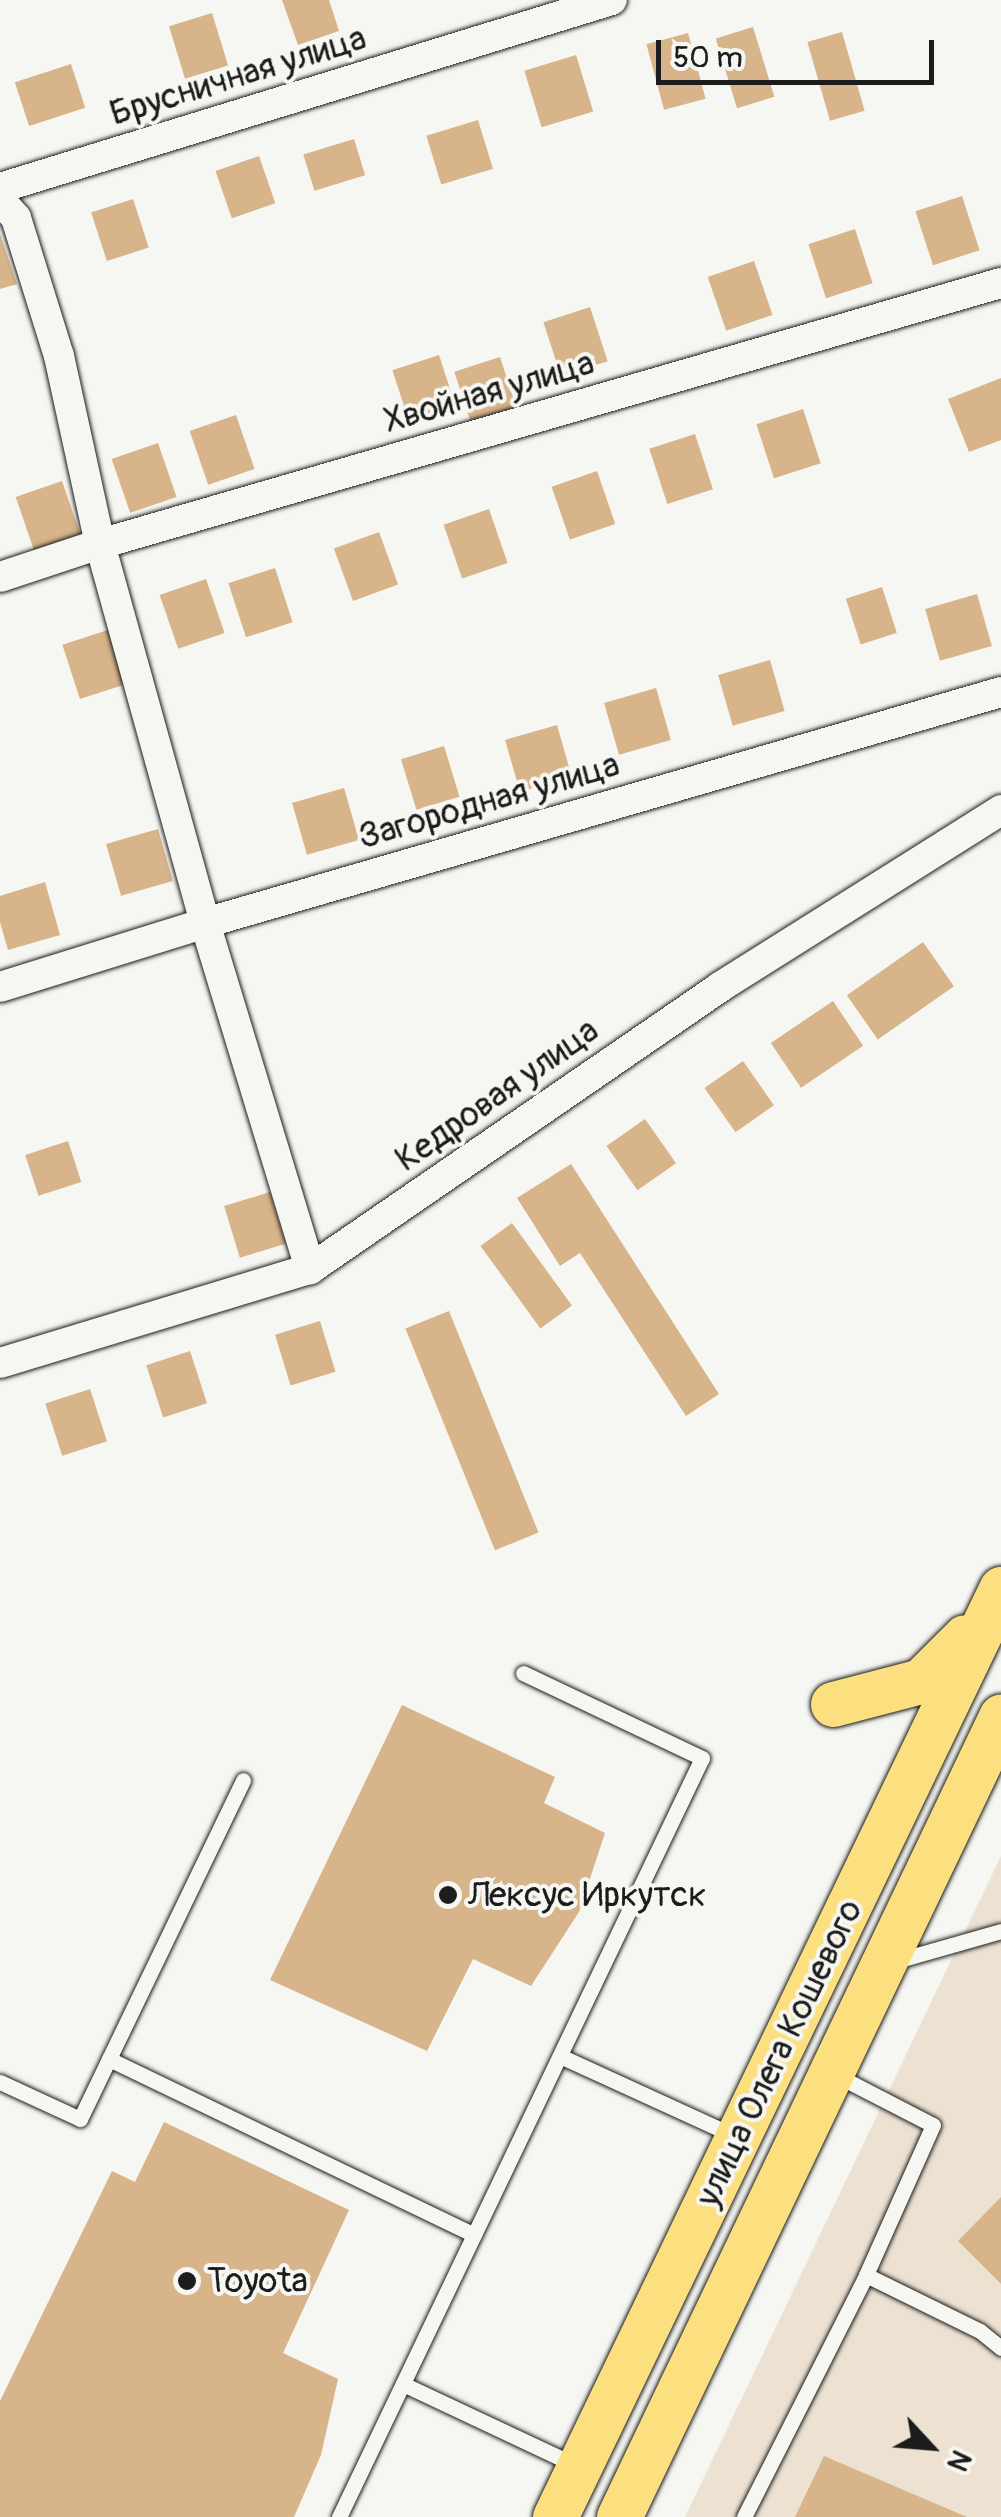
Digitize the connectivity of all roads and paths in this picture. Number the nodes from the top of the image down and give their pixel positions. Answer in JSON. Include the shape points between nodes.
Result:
{"nodes":[{"id":1,"x":612,"y":0,"type":"edge"},
{"id":2,"x":0,"y":188,"type":"edge"},
{"id":3,"x":0,"y":200,"type":"edge"},
{"id":4,"x":1001,"y":282,"type":"edge"},
{"id":5,"x":100,"y":544,"type":"junction"},
{"id":6,"x":0,"y":577,"type":"edge"},
{"id":7,"x":1001,"y":692,"type":"edge"},
{"id":8,"x":1001,"y":810,"type":"edge"},
{"id":9,"x":205,"y":922,"type":"junction"},
{"id":10,"x":0,"y":987,"type":"edge"},
{"id":11,"x":310,"y":1269,"type":"junction"},
{"id":12,"x":0,"y":1363,"type":"edge"},
{"id":13,"x":1001,"y":1588,"type":"edge"},
{"id":14,"x":524,"y":1673,"type":"dead end"},
{"id":15,"x":833,"y":1704,"type":"dead end"},
{"id":16,"x":1001,"y":1717,"type":"edge"},
{"id":17,"x":243,"y":1780,"type":"dead end"},
{"id":18,"x":1001,"y":1931,"type":"edge"},
{"id":19,"x":882,"y":1965,"type":"junction"},
{"id":20,"x":560,"y":2056,"type":"junction"},
{"id":21,"x":108,"y":2059,"type":"junction"},
{"id":22,"x":830,"y":2072,"type":"junction"},
{"id":23,"x":0,"y":2082,"type":"edge"},
{"id":24,"x":739,"y":2138,"type":"junction"},
{"id":25,"x":474,"y":2235,"type":"junction"},
{"id":26,"x":866,"y":2275,"type":"junction"},
{"id":27,"x":1001,"y":2348,"type":"edge"},
{"id":28,"x":403,"y":2384,"type":"junction"},
{"id":29,"x":579,"y":2467,"type":"junction"},
{"id":30,"x":339,"y":2517,"type":"edge"},
{"id":31,"x":555,"y":2517,"type":"edge"},
{"id":32,"x":619,"y":2517,"type":"edge"},
{"id":33,"x":744,"y":2517,"type":"edge"}],
"edges":[{"from":1,"to":2,"type":"street","name":"Брусничная улица"},
{"from":3,"to":5,"type":"street","via":[[16,218],[58,356]]},
{"from":4,"to":5,"type":"street","name":"Хвойная улица"},
{"from":5,"to":6,"type":"street","name":"Хвойная улица"},
{"from":5,"to":9,"type":"street"},
{"from":7,"to":9,"type":"street","name":"Загородная улица"},
{"from":8,"to":11,"type":"street","name":"Кедровая улица","via":[[720,987]]},
{"from":9,"to":10,"type":"street","name":"Загородная улица"},
{"from":9,"to":11,"type":"street"},
{"from":11,"to":12,"type":"street","name":"Кедровая улица"},
{"from":13,"to":15,"type":"main road","via":[[960,1644],[920,1681]]},
{"from":13,"to":24,"type":"main road","name":"улица Олега Кошевого"},
{"from":14,"to":20,"type":"lane","via":[[702,1758]]},
{"from":16,"to":19,"type":"main road","name":"улица Олега Кошевого"},
{"from":17,"to":21,"type":"lane"},
{"from":18,"to":19,"type":"lane"},
{"from":19,"to":22,"type":"main road","name":"улица Олега Кошевого"},
{"from":20,"to":24,"type":"lane"},
{"from":20,"to":25,"type":"lane"},
{"from":21,"to":23,"type":"lane","via":[[80,2118]]},
{"from":21,"to":25,"type":"lane"},
{"from":22,"to":26,"type":"lane","via":[[933,2125]]},
{"from":22,"to":32,"type":"main road","name":"улица Олега Кошевого"},
{"from":24,"to":29,"type":"main road","name":"улица Олега Кошевого"},
{"from":25,"to":28,"type":"lane"},
{"from":26,"to":27,"type":"lane"},
{"from":26,"to":33,"type":"lane"},
{"from":28,"to":29,"type":"lane"},
{"from":28,"to":30,"type":"lane"},
{"from":29,"to":31,"type":"main road","name":"улица Олега Кошевого"}]}
